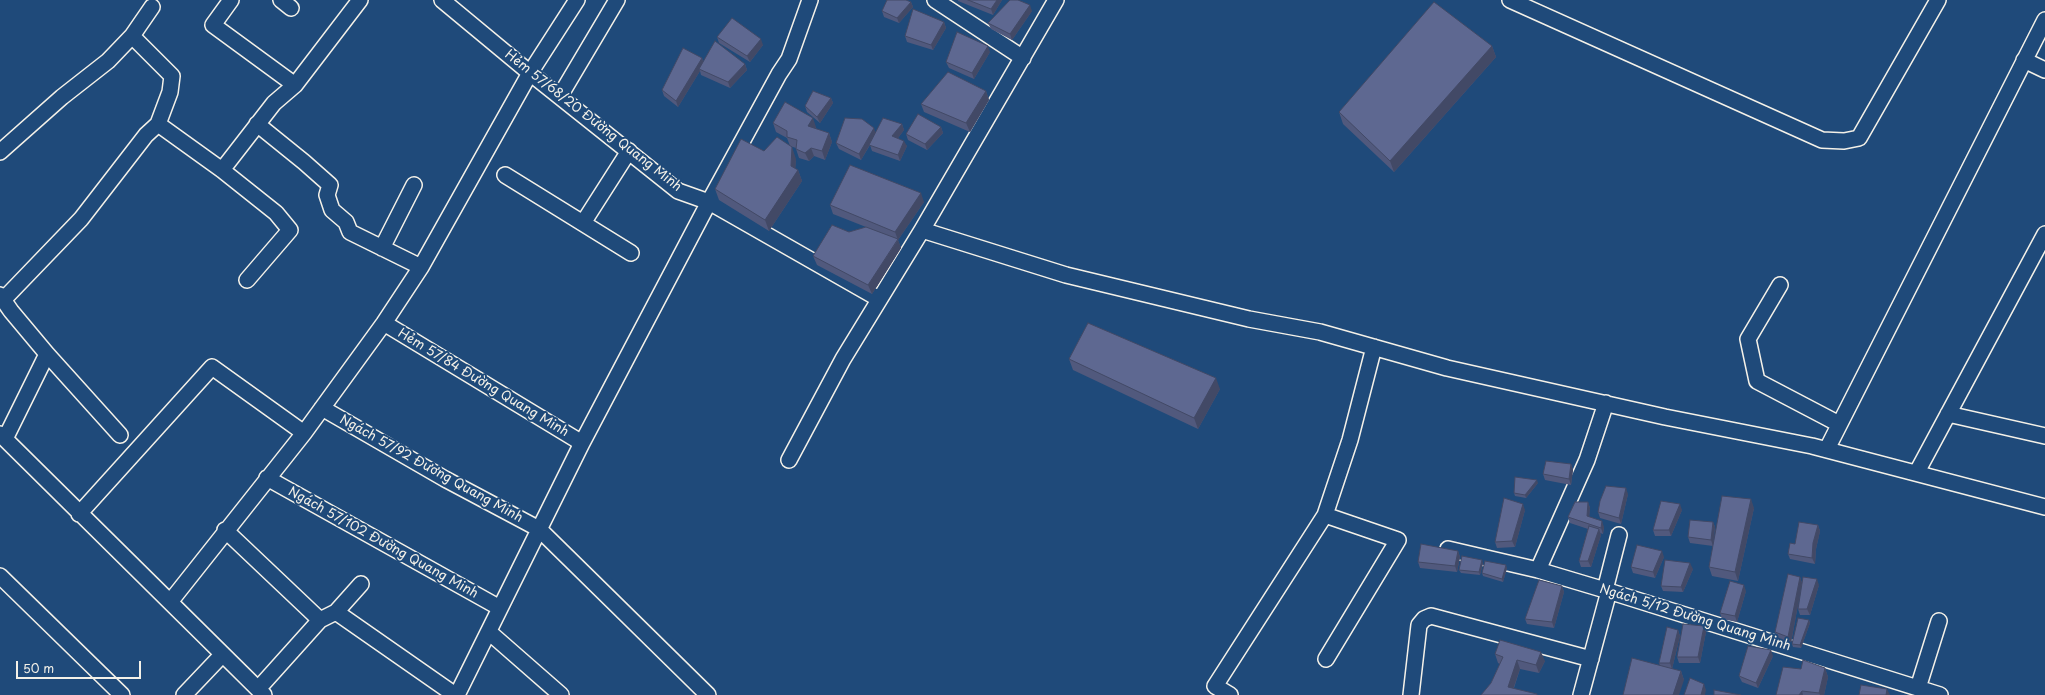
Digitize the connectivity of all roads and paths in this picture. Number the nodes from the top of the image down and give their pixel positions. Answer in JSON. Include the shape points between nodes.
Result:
{"nodes":[{"id":1,"x":231,"y":0,"type":"edge"},
{"id":2,"x":360,"y":0,"type":"edge"},
{"id":3,"x":442,"y":0,"type":"edge"},
{"id":4,"x":578,"y":0,"type":"edge"},
{"id":5,"x":617,"y":0,"type":"edge"},
{"id":6,"x":810,"y":0,"type":"edge"},
{"id":7,"x":935,"y":0,"type":"edge"},
{"id":8,"x":1056,"y":0,"type":"edge"},
{"id":9,"x":1510,"y":0,"type":"edge"},
{"id":10,"x":1938,"y":0,"type":"edge"},
{"id":11,"x":152,"y":7,"type":"dead end"},
{"id":12,"x":2045,"y":20,"type":"edge"},
{"id":13,"x":132,"y":36,"type":"junction"},
{"id":14,"x":1023,"y":58,"type":"junction"},
{"id":15,"x":2024,"y":60,"type":"junction"},
{"id":16,"x":2045,"y":70,"type":"edge"},
{"id":17,"x":530,"y":73,"type":"junction"},
{"id":18,"x":295,"y":85,"type":"junction"},
{"id":19,"x":560,"y":96,"type":"junction"},
{"id":20,"x":158,"y":124,"type":"junction"},
{"id":21,"x":257,"y":124,"type":"junction"},
{"id":22,"x":629,"y":151,"type":"junction"},
{"id":23,"x":0,"y":152,"type":"edge"},
{"id":24,"x":222,"y":170,"type":"junction"},
{"id":25,"x":505,"y":175,"type":"dead end"},
{"id":26,"x":414,"y":185,"type":"dead end"},
{"id":27,"x":709,"y":202,"type":"junction"},
{"id":28,"x":583,"y":222,"type":"junction"},
{"id":29,"x":922,"y":230,"type":"junction"},
{"id":30,"x":2043,"y":242,"type":"edge"},
{"id":31,"x":382,"y":248,"type":"junction"},
{"id":32,"x":631,"y":253,"type":"dead end"},
{"id":33,"x":421,"y":267,"type":"junction"},
{"id":34,"x":247,"y":280,"type":"dead end"},
{"id":35,"x":1780,"y":285,"type":"dead end"},
{"id":36,"x":2,"y":297,"type":"edge"},
{"id":37,"x":879,"y":299,"type":"junction"},
{"id":38,"x":384,"y":323,"type":"junction"},
{"id":39,"x":1374,"y":347,"type":"junction"},
{"id":40,"x":47,"y":354,"type":"junction"},
{"id":41,"x":1606,"y":403,"type":"junction"},
{"id":42,"x":322,"y":408,"type":"junction"},
{"id":43,"x":1948,"y":414,"type":"junction"},
{"id":44,"x":1839,"y":424,"type":"junction"},
{"id":45,"x":304,"y":433,"type":"junction"},
{"id":46,"x":120,"y":435,"type":"dead end"},
{"id":47,"x":2045,"y":436,"type":"edge"},
{"id":48,"x":3,"y":437,"type":"edge"},
{"id":49,"x":582,"y":443,"type":"junction"},
{"id":50,"x":1827,"y":449,"type":"junction"},
{"id":51,"x":789,"y":460,"type":"dead end"},
{"id":52,"x":1917,"y":472,"type":"junction"},
{"id":53,"x":267,"y":478,"type":"junction"},
{"id":54,"x":2045,"y":507,"type":"edge"},
{"id":55,"x":79,"y":514,"type":"junction"},
{"id":56,"x":1325,"y":515,"type":"junction"},
{"id":57,"x":539,"y":529,"type":"junction"},
{"id":58,"x":226,"y":530,"type":"junction"},
{"id":59,"x":1619,"y":535,"type":"dead end"},
{"id":60,"x":1448,"y":550,"type":"edge"},
{"id":61,"x":1538,"y":570,"type":"junction"},
{"id":62,"x":0,"y":576,"type":"edge"},
{"id":63,"x":361,"y":584,"type":"dead end"},
{"id":64,"x":1607,"y":590,"type":"junction"},
{"id":65,"x":170,"y":602,"type":"junction"},
{"id":66,"x":500,"y":608,"type":"junction"},
{"id":67,"x":336,"y":612,"type":"junction"},
{"id":68,"x":320,"y":620,"type":"junction"},
{"id":69,"x":1939,"y":621,"type":"dead end"},
{"id":70,"x":489,"y":632,"type":"junction"},
{"id":71,"x":222,"y":654,"type":"junction"},
{"id":72,"x":1326,"y":659,"type":"dead end"},
{"id":73,"x":1591,"y":660,"type":"junction"},
{"id":74,"x":1918,"y":688,"type":"junction"},
{"id":75,"x":261,"y":692,"type":"edge"},
{"id":76,"x":122,"y":695,"type":"edge"},
{"id":77,"x":184,"y":695,"type":"edge"},
{"id":78,"x":456,"y":695,"type":"edge"},
{"id":79,"x":561,"y":695,"type":"edge"},
{"id":80,"x":708,"y":695,"type":"edge"},
{"id":81,"x":1230,"y":695,"type":"edge"},
{"id":82,"x":1411,"y":695,"type":"edge"},
{"id":83,"x":1581,"y":695,"type":"edge"},
{"id":84,"x":1940,"y":695,"type":"edge"}],
"edges":[{"from":1,"to":18,"type":"street","via":[[213,25]]},
{"from":2,"to":18,"type":"street"},
{"from":3,"to":17,"type":"street","name":"Hẻm 57/68/20 Đường Quang Minh"},
{"from":4,"to":17,"type":"street"},
{"from":5,"to":19,"type":"street"},
{"from":6,"to":27,"type":"street","via":[[789,59]]},
{"from":7,"to":14,"type":"street"},
{"from":8,"to":14,"type":"street"},
{"from":9,"to":10,"type":"street","via":[[1816,138],[1844,141],[1859,138]]},
{"from":11,"to":13,"type":"street"},
{"from":12,"to":15,"type":"street"},
{"from":13,"to":20,"type":"street","via":[[172,76],[170,92]]},
{"from":13,"to":23,"type":"street","via":[[108,61],[62,97]]},
{"from":14,"to":29,"type":"street"},
{"from":15,"to":16,"type":"street"},
{"from":15,"to":44,"type":"street"},
{"from":17,"to":19,"type":"street","name":"Hẻm 57/68/20 Đường Quang Minh"},
{"from":17,"to":33,"type":"street"},
{"from":18,"to":21,"type":"street","via":[[274,103]]},
{"from":19,"to":22,"type":"street","name":"Hẻm 57/68/20 Đường Quang Minh"},
{"from":20,"to":24,"type":"street"},
{"from":20,"to":36,"type":"street","via":[[146,135],[82,219]]},
{"from":21,"to":24,"type":"street"},
{"from":21,"to":31,"type":"street","via":[[330,185],[327,196],[332,210],[346,222],[350,232]]},
{"from":22,"to":27,"type":"street","name":"Hẻm 57/68/20 Đường Quang Minh","via":[[678,190]]},
{"from":22,"to":28,"type":"street"},
{"from":24,"to":34,"type":"street","via":[[276,213],[290,230]]},
{"from":25,"to":28,"type":"street"},
{"from":26,"to":31,"type":"street"},
{"from":27,"to":37,"type":"street","name":"Hẻm 57/68/20 Đường Quang Minh"},
{"from":27,"to":49,"type":"street"},
{"from":28,"to":32,"type":"street"},
{"from":29,"to":37,"type":"street"},
{"from":29,"to":39,"type":"street","via":[[1066,275],[1249,319],[1320,332]]},
{"from":30,"to":43,"type":"street"},
{"from":31,"to":33,"type":"street"},
{"from":33,"to":38,"type":"street"},
{"from":35,"to":44,"type":"street","via":[[1748,339],[1757,381]]},
{"from":36,"to":40,"type":"street"},
{"from":37,"to":51,"type":"street","via":[[843,359]]},
{"from":38,"to":42,"type":"street"},
{"from":38,"to":49,"type":"street","name":"Hẻm 57/84 Đường Quang Minh"},
{"from":39,"to":41,"type":"street","via":[[1447,368]]},
{"from":39,"to":56,"type":"street","via":[[1350,440]]},
{"from":40,"to":46,"type":"street"},
{"from":40,"to":48,"type":"street"},
{"from":41,"to":50,"type":"street"},
{"from":41,"to":61,"type":"street","via":[[1587,460]]},
{"from":42,"to":45,"type":"street"},
{"from":42,"to":57,"type":"street","name":"Ngách 57/92 Đương Quang Minh","via":[[445,480]]},
{"from":43,"to":47,"type":"street"},
{"from":43,"to":52,"type":"street"},
{"from":44,"to":50,"type":"street"},
{"from":45,"to":53,"type":"street"},
{"from":45,"to":55,"type":"street","via":[[212,367]]},
{"from":48,"to":55,"type":"street"},
{"from":49,"to":57,"type":"street"},
{"from":50,"to":52,"type":"street"},
{"from":52,"to":54,"type":"street"},
{"from":53,"to":58,"type":"street"},
{"from":53,"to":66,"type":"street","name":"Ngách 57/102 Đường Quang Minh"},
{"from":55,"to":65,"type":"street"},
{"from":56,"to":72,"type":"street","via":[[1398,540]]},
{"from":56,"to":81,"type":"street","via":[[1216,686]]},
{"from":57,"to":66,"type":"street"},
{"from":57,"to":80,"type":"street","name":"Ngách 57/92 Đương Quang Minh"},
{"from":58,"to":65,"type":"street"},
{"from":58,"to":68,"type":"street"},
{"from":59,"to":64,"type":"street"},
{"from":60,"to":61,"type":"street","name":"Ngách 5/12 Đường Quang Minh"},
{"from":61,"to":64,"type":"street","name":"Ngách 5/12 Đường Quang Minh"},
{"from":62,"to":76,"type":"street"},
{"from":63,"to":67,"type":"street"},
{"from":64,"to":73,"type":"street"},
{"from":64,"to":74,"type":"street","name":"Ngách 5/12 Đường Quang Minh"},
{"from":65,"to":71,"type":"street"},
{"from":66,"to":70,"type":"street"},
{"from":67,"to":68,"type":"street"},
{"from":67,"to":78,"type":"street"},
{"from":68,"to":75,"type":"street"},
{"from":69,"to":74,"type":"street"},
{"from":70,"to":78,"type":"street"},
{"from":70,"to":79,"type":"street"},
{"from":71,"to":75,"type":"street"},
{"from":71,"to":77,"type":"street"},
{"from":73,"to":82,"type":"street","via":[[1431,616],[1419,625]]},
{"from":73,"to":83,"type":"street"},
{"from":74,"to":84,"type":"street","name":"Ngách 5/12 Đường Quang Minh"}]}
